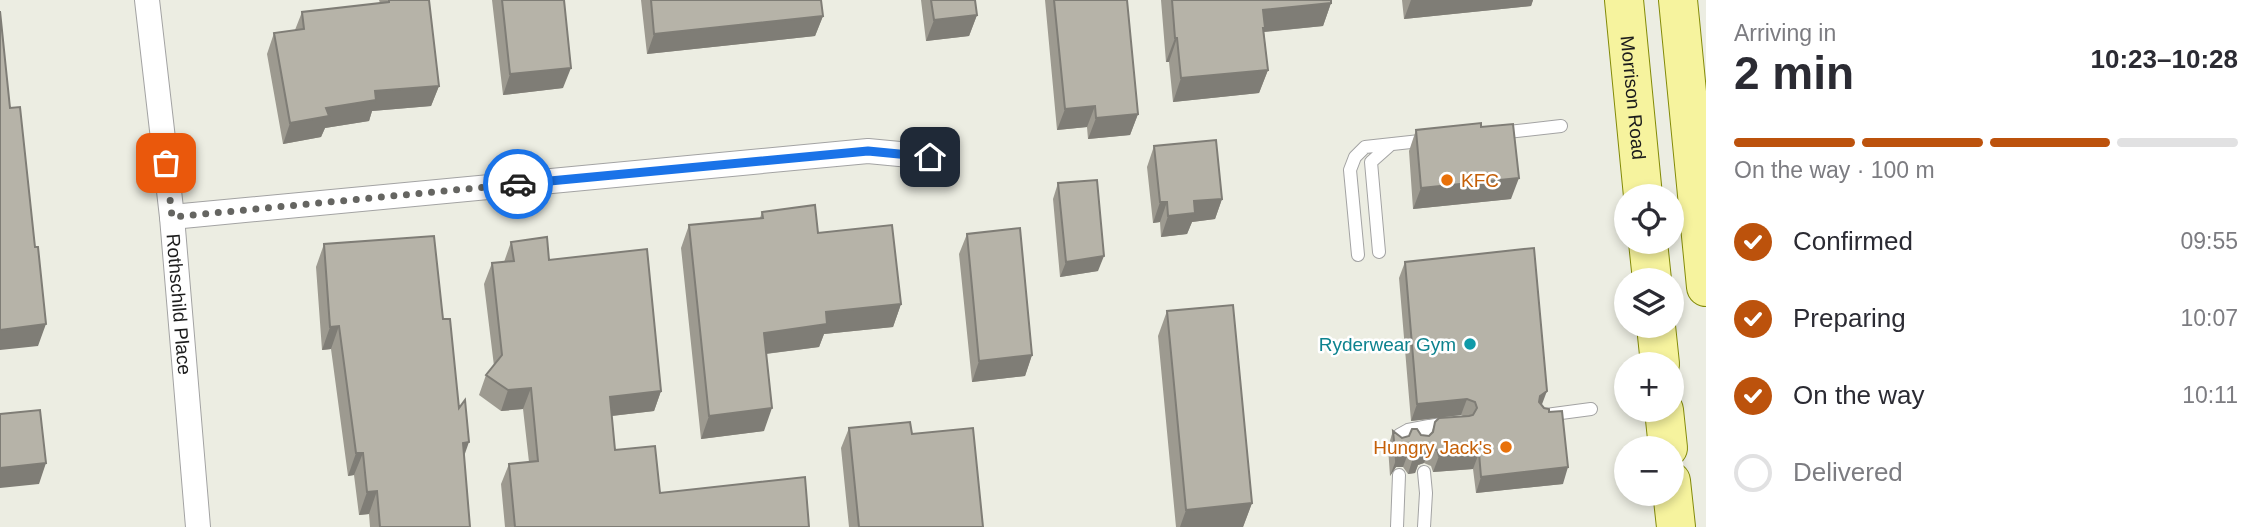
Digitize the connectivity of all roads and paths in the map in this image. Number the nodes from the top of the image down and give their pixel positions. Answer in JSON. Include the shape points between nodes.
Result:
{"nodes":[{"id":1,"x":147,"y":0,"type":"edge"},
{"id":2,"x":1624,"y":0,"type":"edge"},
{"id":3,"x":1678,"y":0,"type":"edge"},
{"id":4,"x":1561,"y":126,"type":"dead end"},
{"id":5,"x":1480,"y":135,"type":"edge"},
{"id":6,"x":1443,"y":139,"type":"edge"},
{"id":7,"x":1392,"y":144,"type":"junction"},
{"id":8,"x":930,"y":157,"type":"dead end"},
{"id":9,"x":1642,"y":184,"type":"edge"},
{"id":10,"x":172,"y":217,"type":"junction"},
{"id":11,"x":1379,"y":252,"type":"dead end"},
{"id":12,"x":1358,"y":255,"type":"dead end"},
{"id":13,"x":1706,"y":287,"type":"edge"},
{"id":14,"x":1591,"y":409,"type":"dead end"},
{"id":15,"x":1542,"y":415,"type":"edge"},
{"id":16,"x":1462,"y":424,"type":"edge"},
{"id":17,"x":1429,"y":426,"type":"junction"},
{"id":18,"x":1420,"y":444,"type":"edge"},
{"id":19,"x":1396,"y":446,"type":"edge"},
{"id":20,"x":1424,"y":472,"type":"edge"},
{"id":21,"x":1399,"y":475,"type":"edge"},
{"id":22,"x":1674,"y":506,"type":"edge"},
{"id":23,"x":198,"y":527,"type":"edge"},
{"id":24,"x":1397,"y":527,"type":"edge"},
{"id":25,"x":1424,"y":527,"type":"edge"},
{"id":26,"x":1676,"y":527,"type":"edge"}],
"edges":[{"from":1,"to":10,"type":"street","name":"Rothschild Place"},
{"from":2,"to":9,"type":"main road","name":"Morrison Road"},
{"from":3,"to":13,"type":"main road"},
{"from":4,"to":5,"type":"lane"},
{"from":6,"to":7,"type":"lane"},
{"from":7,"to":11,"type":"lane","via":[[1371,162]]},
{"from":7,"to":12,"type":"lane","via":[[1365,147],[1350,170]]},
{"from":8,"to":10,"type":"street","via":[[868,151]]},
{"from":10,"to":23,"type":"street","name":"Rothschild Place"},
{"from":14,"to":15,"type":"lane"},
{"from":16,"to":17,"type":"lane"},
{"from":17,"to":18,"type":"lane"},
{"from":17,"to":19,"type":"lane","via":[[1399,435]]},
{"from":20,"to":25,"type":"lane"},
{"from":21,"to":24,"type":"lane"},
{"from":22,"to":26,"type":"main road"}]}
